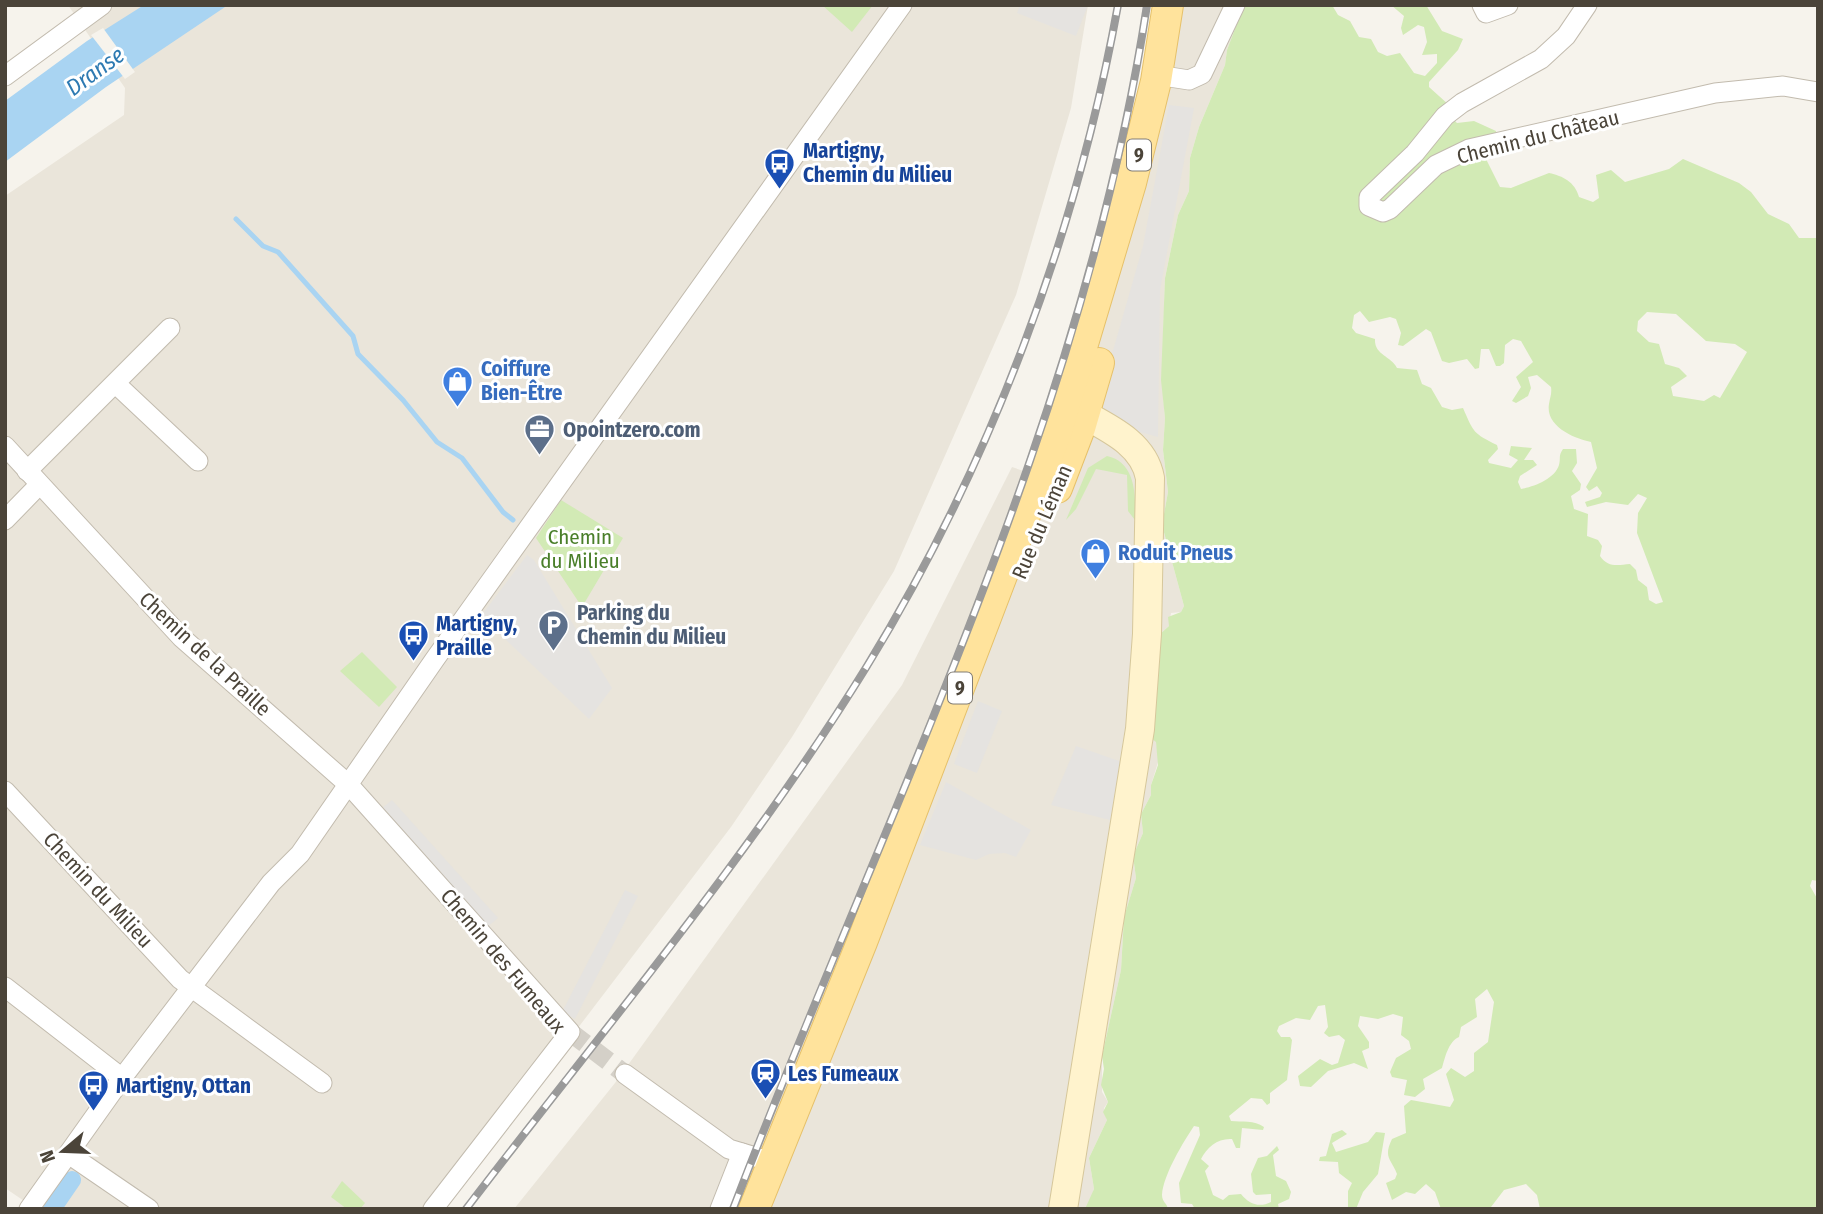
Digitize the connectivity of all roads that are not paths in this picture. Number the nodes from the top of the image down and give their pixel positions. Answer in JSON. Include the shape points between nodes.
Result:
{"nodes":[{"id":1,"x":902,"y":5,"type":"edge"},
{"id":2,"x":1168,"y":5,"type":"edge"},
{"id":3,"x":1235,"y":5,"type":"edge"},
{"id":4,"x":1482,"y":5,"type":"edge"},
{"id":5,"x":1508,"y":5,"type":"edge"},
{"id":6,"x":1587,"y":5,"type":"edge"},
{"id":7,"x":100,"y":6,"type":"edge"},
{"id":8,"x":5,"y":76,"type":"edge"},
{"id":9,"x":1157,"y":78,"type":"junction"},
{"id":10,"x":1818,"y":92,"type":"edge"},
{"id":11,"x":170,"y":328,"type":"dead end"},
{"id":12,"x":116,"y":384,"type":"junction"},
{"id":13,"x":1070,"y":424,"type":"junction"},
{"id":14,"x":5,"y":446,"type":"edge"},
{"id":15,"x":198,"y":461,"type":"dead end"},
{"id":16,"x":33,"y":478,"type":"junction"},
{"id":17,"x":5,"y":520,"type":"edge"},
{"id":18,"x":349,"y":785,"type":"junction"},
{"id":19,"x":5,"y":791,"type":"edge"},
{"id":20,"x":5,"y":987,"type":"edge"},
{"id":21,"x":192,"y":987,"type":"junction"},
{"id":22,"x":625,"y":1074,"type":"tunnel mouth"},
{"id":23,"x":121,"y":1079,"type":"junction"},
{"id":24,"x":322,"y":1083,"type":"dead end"},
{"id":25,"x":742,"y":1153,"type":"junction"},
{"id":26,"x":69,"y":1155,"type":"junction"},
{"id":27,"x":772,"y":1162,"type":"junction"},
{"id":28,"x":29,"y":1209,"type":"edge"},
{"id":29,"x":149,"y":1209,"type":"edge"},
{"id":30,"x":433,"y":1209,"type":"edge"},
{"id":31,"x":720,"y":1209,"type":"edge"},
{"id":32,"x":754,"y":1209,"type":"edge"},
{"id":33,"x":1063,"y":1209,"type":"edge"}],
"edges":[{"from":1,"to":18,"type":"street"},
{"from":2,"to":9,"type":"main road","name":"Rue du Léman","number":"9"},
{"from":3,"to":9,"type":"street","via":[[1202,74],[1189,80]]},
{"from":4,"to":5,"type":"street","via":[[1486,13]]},
{"from":6,"to":10,"type":"street","name":"Chemin du Château","via":[[1566,36],[1541,59],[1445,116],[1369,197],[1370,206],[1382,212],[1390,209],[1436,165],[1469,149],[1715,93],[1783,86]]},
{"from":7,"to":8,"type":"street"},
{"from":9,"to":13,"type":"main road","name":"Rue du Léman","number":"9","via":[[1138,211]]},
{"from":11,"to":12,"type":"street"},
{"from":12,"to":15,"type":"street"},
{"from":12,"to":16,"type":"street"},
{"from":13,"to":27,"type":"main road","name":"Rue du Léman","number":"9"},
{"from":13,"to":33,"type":"street","via":[[1134,454],[1144,466],[1149,488],[1140,729]]},
{"from":14,"to":16,"type":"street","name":"Chemin de la Praille"},
{"from":16,"to":17,"type":"street"},
{"from":16,"to":18,"type":"street","name":"Chemin de la Praille","via":[[181,637]]},
{"from":18,"to":21,"type":"street","via":[[300,854],[271,883]]},
{"from":18,"to":30,"type":"street","name":"Chemin des Fumeaux","via":[[570,1032]]},
{"from":19,"to":21,"type":"street","name":"Chemin du Milieu"},
{"from":20,"to":23,"type":"street"},
{"from":21,"to":23,"type":"street"},
{"from":21,"to":24,"type":"street","name":"Chemin du Milieu"},
{"from":22,"to":25,"type":"street","via":[[729,1149]]},
{"from":23,"to":26,"type":"street"},
{"from":25,"to":27,"type":"street"},
{"from":25,"to":31,"type":"street"},
{"from":26,"to":28,"type":"street"},
{"from":26,"to":29,"type":"street"},
{"from":27,"to":32,"type":"main road","name":"Rue du Léman","number":"9"}]}
